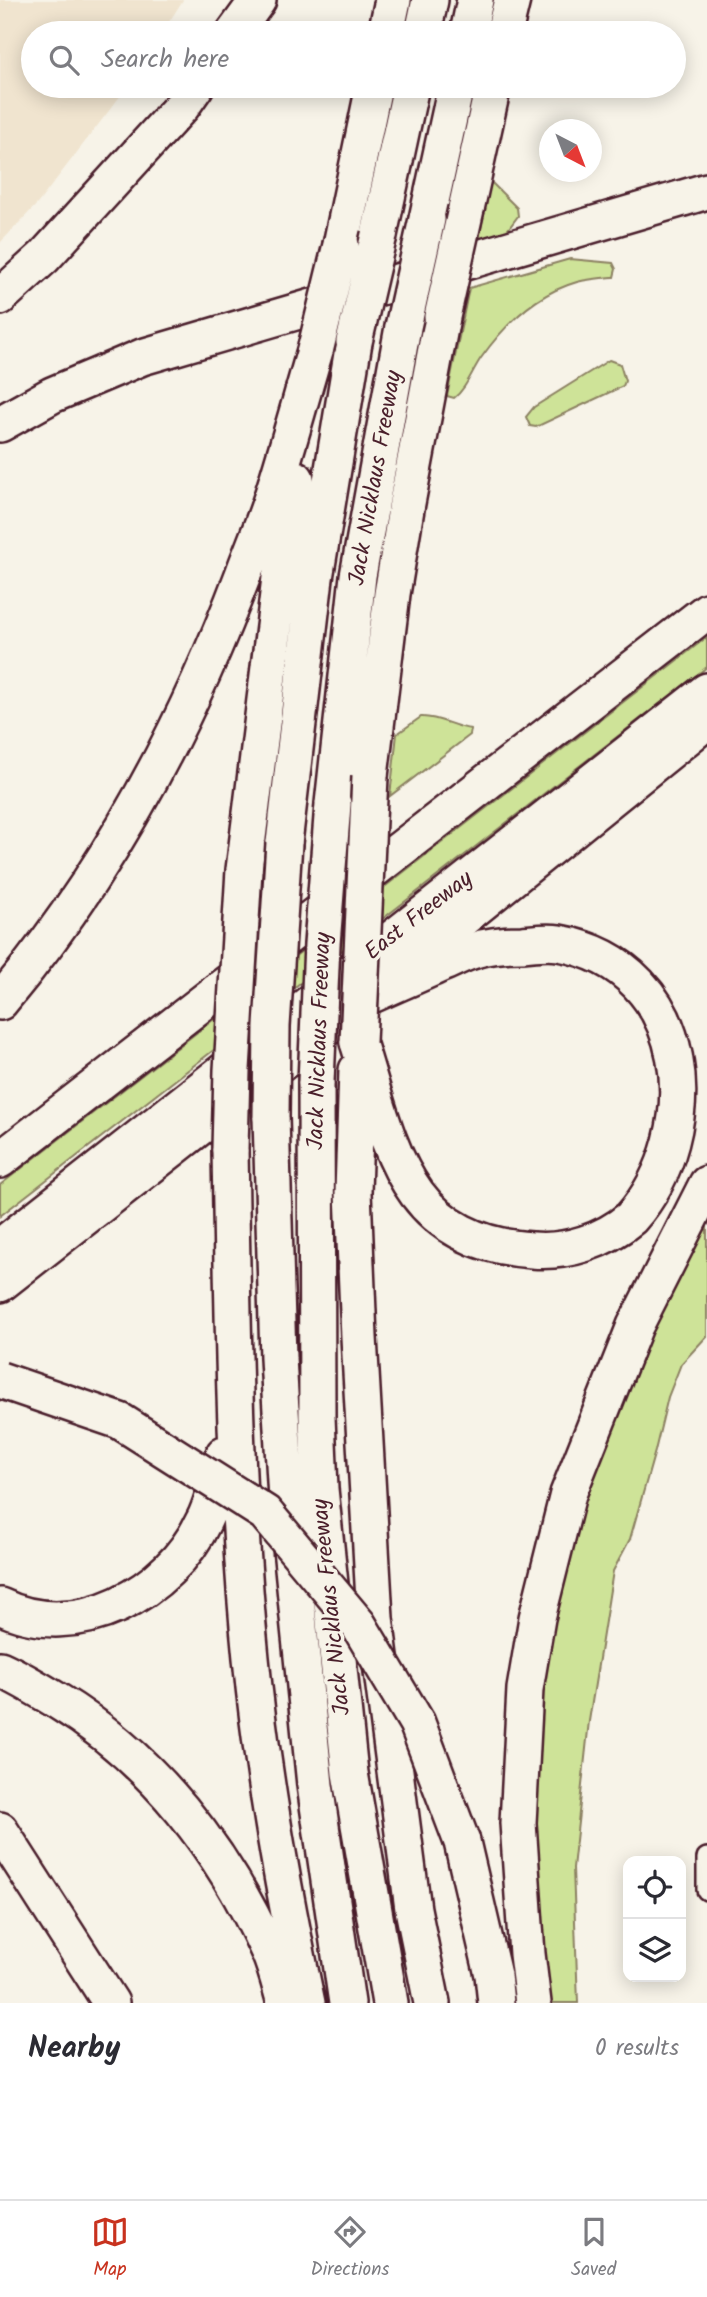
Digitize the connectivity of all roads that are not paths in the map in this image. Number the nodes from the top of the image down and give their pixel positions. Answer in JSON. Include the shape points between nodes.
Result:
{"nodes":[{"id":1,"x":258,"y":0,"type":"edge"},
{"id":2,"x":393,"y":0,"type":"edge"},
{"id":3,"x":430,"y":0,"type":"edge"},
{"id":4,"x":475,"y":0,"type":"edge"},
{"id":5,"x":512,"y":0,"type":"edge"},
{"id":6,"x":243,"y":21,"type":"edge"},
{"id":7,"x":389,"y":21,"type":"edge"},
{"id":8,"x":426,"y":21,"type":"edge"},
{"id":9,"x":471,"y":21,"type":"edge"},
{"id":10,"x":507,"y":21,"type":"edge"},
{"id":11,"x":188,"y":98,"type":"edge"},
{"id":12,"x":372,"y":98,"type":"edge"},
{"id":13,"x":408,"y":98,"type":"edge"},
{"id":14,"x":453,"y":98,"type":"edge"},
{"id":15,"x":490,"y":98,"type":"edge"},
{"id":16,"x":707,"y":191,"type":"edge"},
{"id":17,"x":0,"y":297,"type":"edge"},
{"id":18,"x":316,"y":347,"type":"junction"},
{"id":19,"x":0,"y":424,"type":"edge"},
{"id":20,"x":707,"y":611,"type":"edge"},
{"id":21,"x":707,"y":691,"type":"edge"},
{"id":22,"x":707,"y":721,"type":"edge"},
{"id":23,"x":363,"y":999,"type":"junction"},
{"id":24,"x":0,"y":1002,"type":"edge"},
{"id":25,"x":358,"y":1042,"type":"junction"},
{"id":26,"x":0,"y":1160,"type":"edge"},
{"id":27,"x":707,"y":1184,"type":"edge"},
{"id":28,"x":74,"y":1227,"type":"junction"},
{"id":29,"x":0,"y":1247,"type":"edge"},
{"id":30,"x":0,"y":1284,"type":"edge"},
{"id":31,"x":0,"y":1298,"type":"edge"},
{"id":32,"x":234,"y":1366,"type":"junction"},
{"id":33,"x":0,"y":1380,"type":"edge"},
{"id":34,"x":0,"y":1606,"type":"edge"},
{"id":35,"x":0,"y":1669,"type":"edge"},
{"id":36,"x":0,"y":1830,"type":"edge"},
{"id":37,"x":707,"y":1858,"type":"edge"},
{"id":38,"x":707,"y":1890,"type":"edge"},
{"id":39,"x":111,"y":2003,"type":"edge"},
{"id":40,"x":285,"y":2003,"type":"edge"},
{"id":41,"x":307,"y":2003,"type":"edge"},
{"id":42,"x":347,"y":2003,"type":"edge"},
{"id":43,"x":390,"y":2003,"type":"edge"},
{"id":44,"x":432,"y":2003,"type":"edge"},
{"id":45,"x":496,"y":2003,"type":"edge"},
{"id":46,"x":533,"y":2003,"type":"edge"}],
"edges":[{"from":1,"to":6,"type":"highway"},
{"from":2,"to":7,"type":"highway"},
{"from":3,"to":8,"type":"highway"},
{"from":4,"to":9,"type":"highway"},
{"from":5,"to":10,"type":"highway"},
{"from":11,"to":17,"type":"highway","via":[[44,257]]},
{"from":12,"to":18,"type":"highway","bridge":true},
{"from":13,"to":42,"type":"highway","name":"Jack Nicklaus Freeway","bridge":true,"via":[[354,342],[315,578],[284,843],[272,1026],[278,1358],[286,1499],[315,1785]]},
{"from":14,"to":43,"type":"highway","name":"Jack Nicklaus Freeway","bridge":true,"via":[[403,327],[358,576],[332,804],[316,1082],[320,1489],[350,1773]]},
{"from":15,"to":25,"type":"highway","bridge":true,"via":[[442,317],[405,516],[379,695],[370,776]]},
{"from":16,"to":19,"type":"highway","via":[[142,357],[52,395]]},
{"from":18,"to":24,"type":"highway","via":[[270,502],[220,634],[159,766],[90,882]]},
{"from":18,"to":32,"type":"highway","bridge":true,"via":[[280,578],[244,870],[230,1149]]},
{"from":20,"to":26,"type":"highway"},
{"from":21,"to":29,"type":"highway","name":"East Freeway"},
{"from":22,"to":23,"type":"highway"},
{"from":23,"to":25,"type":"highway","via":[[475,950],[505,944],[556,943],[606,958],[650,991],[678,1034],[691,1098],[681,1149],[659,1190],[613,1231],[574,1247],[544,1251],[488,1244],[448,1225],[410,1184],[391,1147]]},
{"from":23,"to":28,"type":"highway"},
{"from":25,"to":44,"type":"highway","via":[[353,1192],[375,1618],[413,1909]]},
{"from":27,"to":46,"type":"highway","via":[[635,1326],[568,1494],[537,1618],[525,1689],[519,1823]]},
{"from":28,"to":30,"type":"highway"},
{"from":28,"to":31,"type":"highway"},
{"from":32,"to":34,"type":"highway","via":[[227,1442],[208,1510],[192,1541],[164,1574],[109,1610],[82,1617],[43,1618]]},
{"from":32,"to":41,"type":"highway","via":[[239,1512],[258,1727]]},
{"from":33,"to":45,"type":"highway","bridge":true,"via":[[120,1421],[265,1513],[358,1624],[417,1723],[462,1842]]},
{"from":35,"to":40,"type":"highway","via":[[85,1718],[169,1792],[209,1842],[243,1901],[270,1954]]},
{"from":36,"to":39,"type":"highway"},
{"from":37,"to":38,"type":"street"}]}
